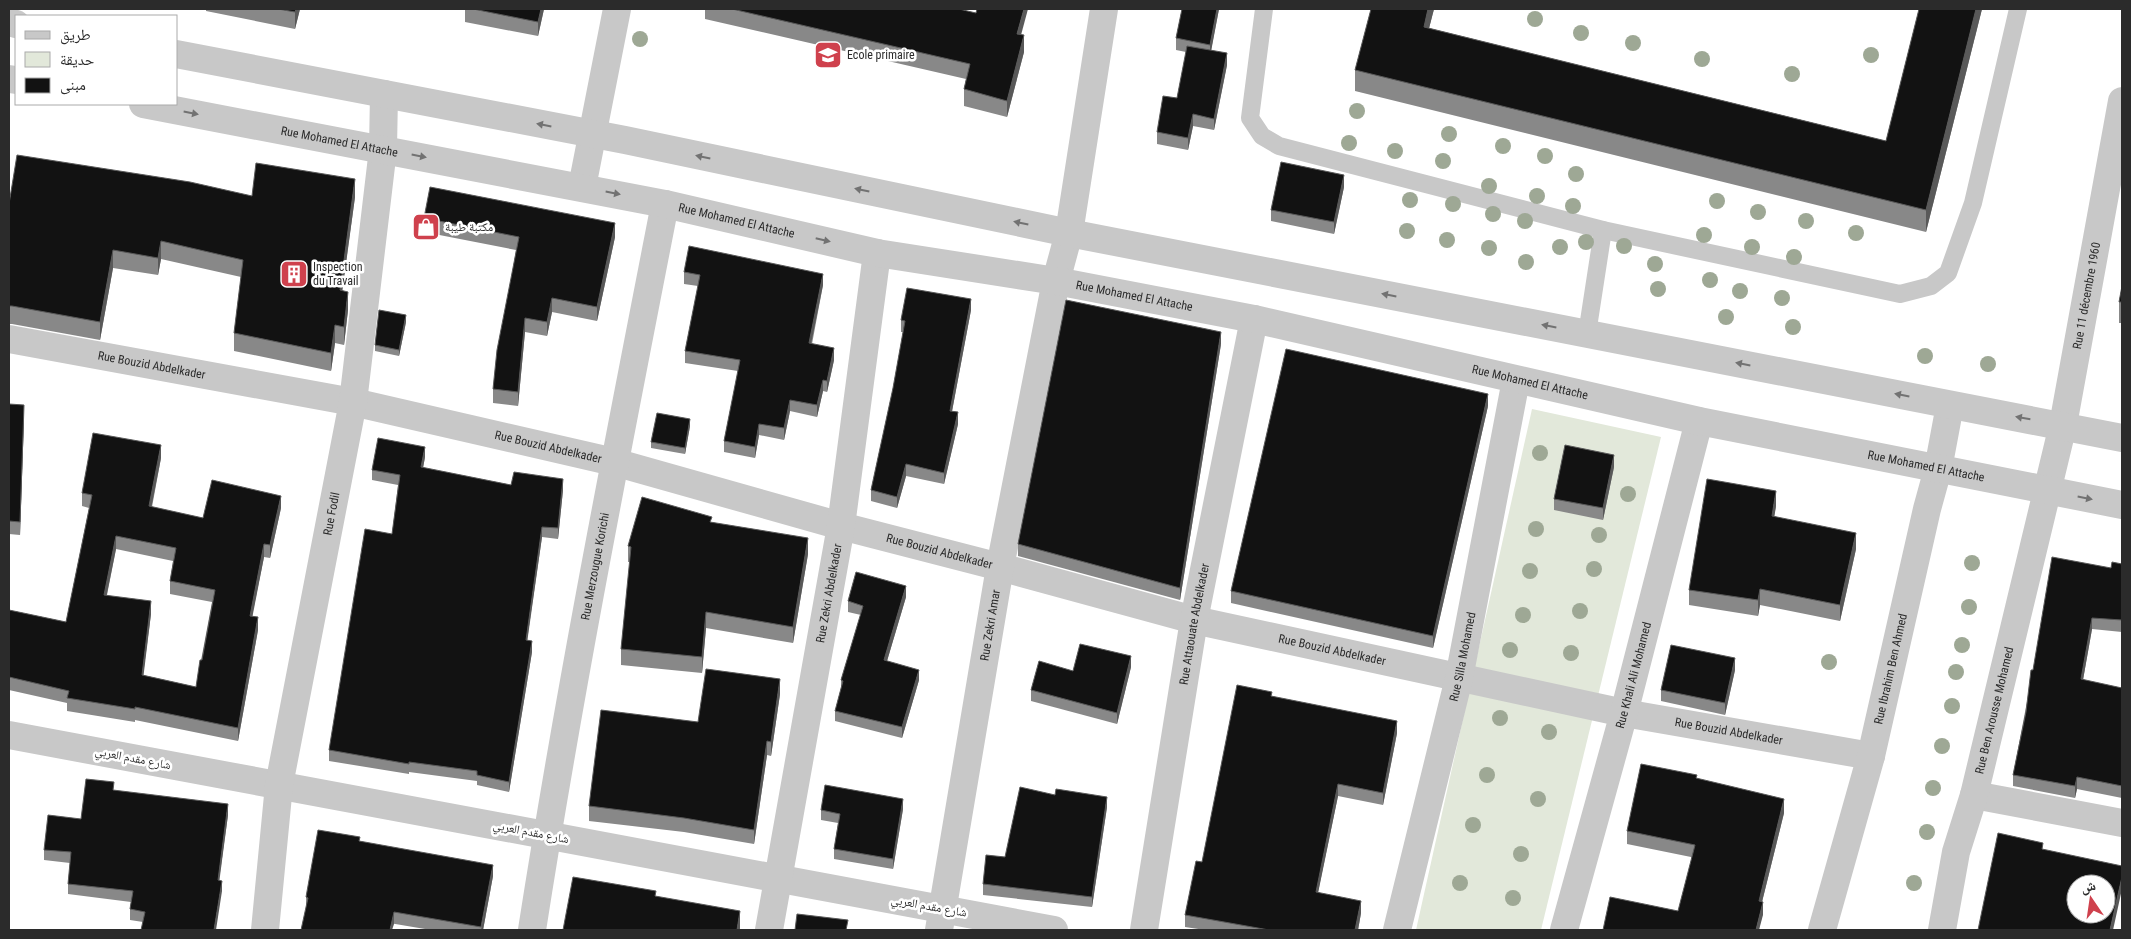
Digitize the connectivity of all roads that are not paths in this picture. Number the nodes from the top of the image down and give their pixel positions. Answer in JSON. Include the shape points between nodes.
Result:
{"nodes":[{"id":1,"x":617,"y":9,"type":"edge"},
{"id":2,"x":1104,"y":9,"type":"edge"},
{"id":3,"x":1264,"y":9,"type":"edge"},
{"id":4,"x":2018,"y":9,"type":"edge"},
{"id":5,"x":178,"y":54,"type":"edge"},
{"id":6,"x":384,"y":94,"type":"junction"},
{"id":7,"x":2122,"y":101,"type":"edge"},
{"id":8,"x":148,"y":105,"type":"edge"},
{"id":9,"x":593,"y":134,"type":"junction"},
{"id":10,"x":383,"y":149,"type":"junction"},
{"id":11,"x":582,"y":187,"type":"junction"},
{"id":12,"x":665,"y":204,"type":"junction"},
{"id":13,"x":1603,"y":230,"type":"junction"},
{"id":14,"x":1069,"y":233,"type":"junction"},
{"id":15,"x":877,"y":253,"type":"junction"},
{"id":16,"x":1056,"y":281,"type":"junction"},
{"id":17,"x":1254,"y":319,"type":"junction"},
{"id":18,"x":1587,"y":334,"type":"junction"},
{"id":19,"x":9,"y":340,"type":"edge"},
{"id":20,"x":1516,"y":380,"type":"junction"},
{"id":21,"x":353,"y":402,"type":"junction"},
{"id":22,"x":1950,"y":405,"type":"junction"},
{"id":23,"x":1699,"y":421,"type":"junction"},
{"id":24,"x":2062,"y":426,"type":"junction"},
{"id":25,"x":2122,"y":438,"type":"edge"},
{"id":26,"x":614,"y":462,"type":"junction"},
{"id":27,"x":1938,"y":468,"type":"junction"},
{"id":28,"x":2047,"y":490,"type":"junction"},
{"id":29,"x":2122,"y":505,"type":"edge"},
{"id":30,"x":841,"y":526,"type":"junction"},
{"id":31,"x":1000,"y":567,"type":"junction"},
{"id":32,"x":1194,"y":620,"type":"junction"},
{"id":33,"x":1459,"y":678,"type":"junction"},
{"id":34,"x":1624,"y":713,"type":"junction"},
{"id":35,"x":9,"y":735,"type":"edge"},
{"id":36,"x":1871,"y":756,"type":"junction"},
{"id":37,"x":279,"y":785,"type":"junction"},
{"id":38,"x":1974,"y":795,"type":"junction"},
{"id":39,"x":2122,"y":823,"type":"edge"},
{"id":40,"x":547,"y":835,"type":"junction"},
{"id":41,"x":778,"y":880,"type":"junction"},
{"id":42,"x":940,"y":919,"type":"edge"},
{"id":43,"x":265,"y":930,"type":"edge"},
{"id":44,"x":532,"y":930,"type":"edge"},
{"id":45,"x":769,"y":930,"type":"edge"},
{"id":46,"x":1054,"y":930,"type":"edge"},
{"id":47,"x":1144,"y":930,"type":"edge"},
{"id":48,"x":1397,"y":930,"type":"edge"},
{"id":49,"x":1564,"y":930,"type":"edge"},
{"id":50,"x":1822,"y":930,"type":"edge"},
{"id":51,"x":1942,"y":930,"type":"edge"}],
"edges":[{"from":1,"to":9,"type":"street"},
{"from":2,"to":14,"type":"street","name":"Rue Zekri Amar"},
{"from":3,"to":13,"type":"lane","via":[[1250,118],[1262,136],[1279,146]]},
{"from":4,"to":13,"type":"lane","via":[[1972,202],[1948,273],[1931,286],[1900,294]]},
{"from":5,"to":6,"type":"street"},
{"from":9,"to":6,"type":"street","one_way":true},
{"from":6,"to":10,"type":"street","name":"Rue Fodil"},
{"from":7,"to":24,"type":"street","name":"Rue 11 décembre 1960"},
{"from":8,"to":10,"type":"street","name":"Rue Mohamed El Attache","one_way":true},
{"from":9,"to":11,"type":"street"},
{"from":14,"to":9,"type":"street","one_way":true},
{"from":10,"to":11,"type":"street","name":"Rue Mohamed El Attache","one_way":true},
{"from":10,"to":21,"type":"street","name":"Rue Fodil"},
{"from":11,"to":12,"type":"street","name":"Rue Mohamed El Attache","one_way":true},
{"from":12,"to":15,"type":"street","name":"Rue Mohamed El Attache","one_way":true},
{"from":12,"to":26,"type":"street","name":"Rue Merzougue Korichi"},
{"from":13,"to":18,"type":"lane"},
{"from":14,"to":16,"type":"street","name":"Rue Zekri Amar"},
{"from":18,"to":14,"type":"street","one_way":true},
{"from":15,"to":16,"type":"street","name":"Rue Mohamed El Attache"},
{"from":15,"to":30,"type":"street","name":"Rue Zekri Abdelkader"},
{"from":16,"to":17,"type":"street","name":"Rue Mohamed El Attache"},
{"from":16,"to":31,"type":"street","name":"Rue Zekri Amar"},
{"from":17,"to":20,"type":"street","name":"Rue Mohamed El Attache"},
{"from":17,"to":32,"type":"street","name":"Rue Attaouate Abdelkader"},
{"from":22,"to":18,"type":"street","one_way":true},
{"from":19,"to":21,"type":"street","name":"Rue Bouzid Abdelkader"},
{"from":20,"to":23,"type":"street","name":"Rue Mohamed El Attache"},
{"from":20,"to":33,"type":"street","name":"Rue Silla Mohamed"},
{"from":21,"to":26,"type":"street","name":"Rue Bouzid Abdelkader"},
{"from":21,"to":37,"type":"street","name":"Rue Fodil"},
{"from":24,"to":22,"type":"street","one_way":true},
{"from":22,"to":27,"type":"street","name":"Rue Ibrahim Ben Ahmed"},
{"from":23,"to":27,"type":"street","name":"Rue Mohamed El Attache"},
{"from":23,"to":34,"type":"street","name":"Rue Khali Ali Mohamed"},
{"from":24,"to":25,"type":"street"},
{"from":24,"to":28,"type":"street","name":"Rue 11 décembre 1960"},
{"from":26,"to":30,"type":"street","name":"Rue Bouzid Abdelkader"},
{"from":26,"to":40,"type":"street","name":"Rue Merzougue Korichi"},
{"from":27,"to":28,"type":"street","name":"Rue Mohamed El Attache"},
{"from":27,"to":36,"type":"street","name":"Rue Ibrahim Ben Ahmed"},
{"from":28,"to":29,"type":"street","name":"Rue Mohamed El Attache","one_way":true},
{"from":28,"to":38,"type":"street","name":"Rue Ben Arousse Mohamed"},
{"from":30,"to":31,"type":"street","name":"Rue Bouzid Abdelkader"},
{"from":30,"to":41,"type":"street","name":"Rue Zekri Abdelkader"},
{"from":31,"to":32,"type":"street","name":"Rue Bouzid Abdelkader"},
{"from":31,"to":42,"type":"street","name":"Rue Zekri Amar"},
{"from":32,"to":33,"type":"street","name":"Rue Bouzid Abdelkader"},
{"from":32,"to":47,"type":"street","name":"Rue Attaouate Abdelkader"},
{"from":33,"to":34,"type":"street","name":"Rue Bouzid Abdelkader"},
{"from":33,"to":48,"type":"street","name":"Rue Silla Mohamed"},
{"from":34,"to":36,"type":"street","name":"Rue Bouzid Abdelkader"},
{"from":34,"to":49,"type":"street","name":"Rue Khali Ali Mohamed"},
{"from":35,"to":37,"type":"street","name":"شارع مقدم العربي"},
{"from":36,"to":50,"type":"street","name":"Rue Ibrahim Ben Ahmed"},
{"from":37,"to":40,"type":"street","name":"شارع مقدم العربي"},
{"from":37,"to":43,"type":"street","name":"Rue Fodil"},
{"from":38,"to":39,"type":"street"},
{"from":38,"to":51,"type":"street","name":"Rue Ben Arousse Mohamed","via":[[1956,852]]},
{"from":40,"to":41,"type":"street","name":"شارع مقدم العربي"},
{"from":40,"to":44,"type":"street","name":"Rue Merzougue Korichi"},
{"from":41,"to":42,"type":"street","name":"شارع مقدم العربي"},
{"from":41,"to":45,"type":"street","name":"Rue Zekri Abdelkader"},
{"from":42,"to":46,"type":"street","name":"شارع مقدم العربي"}]}
